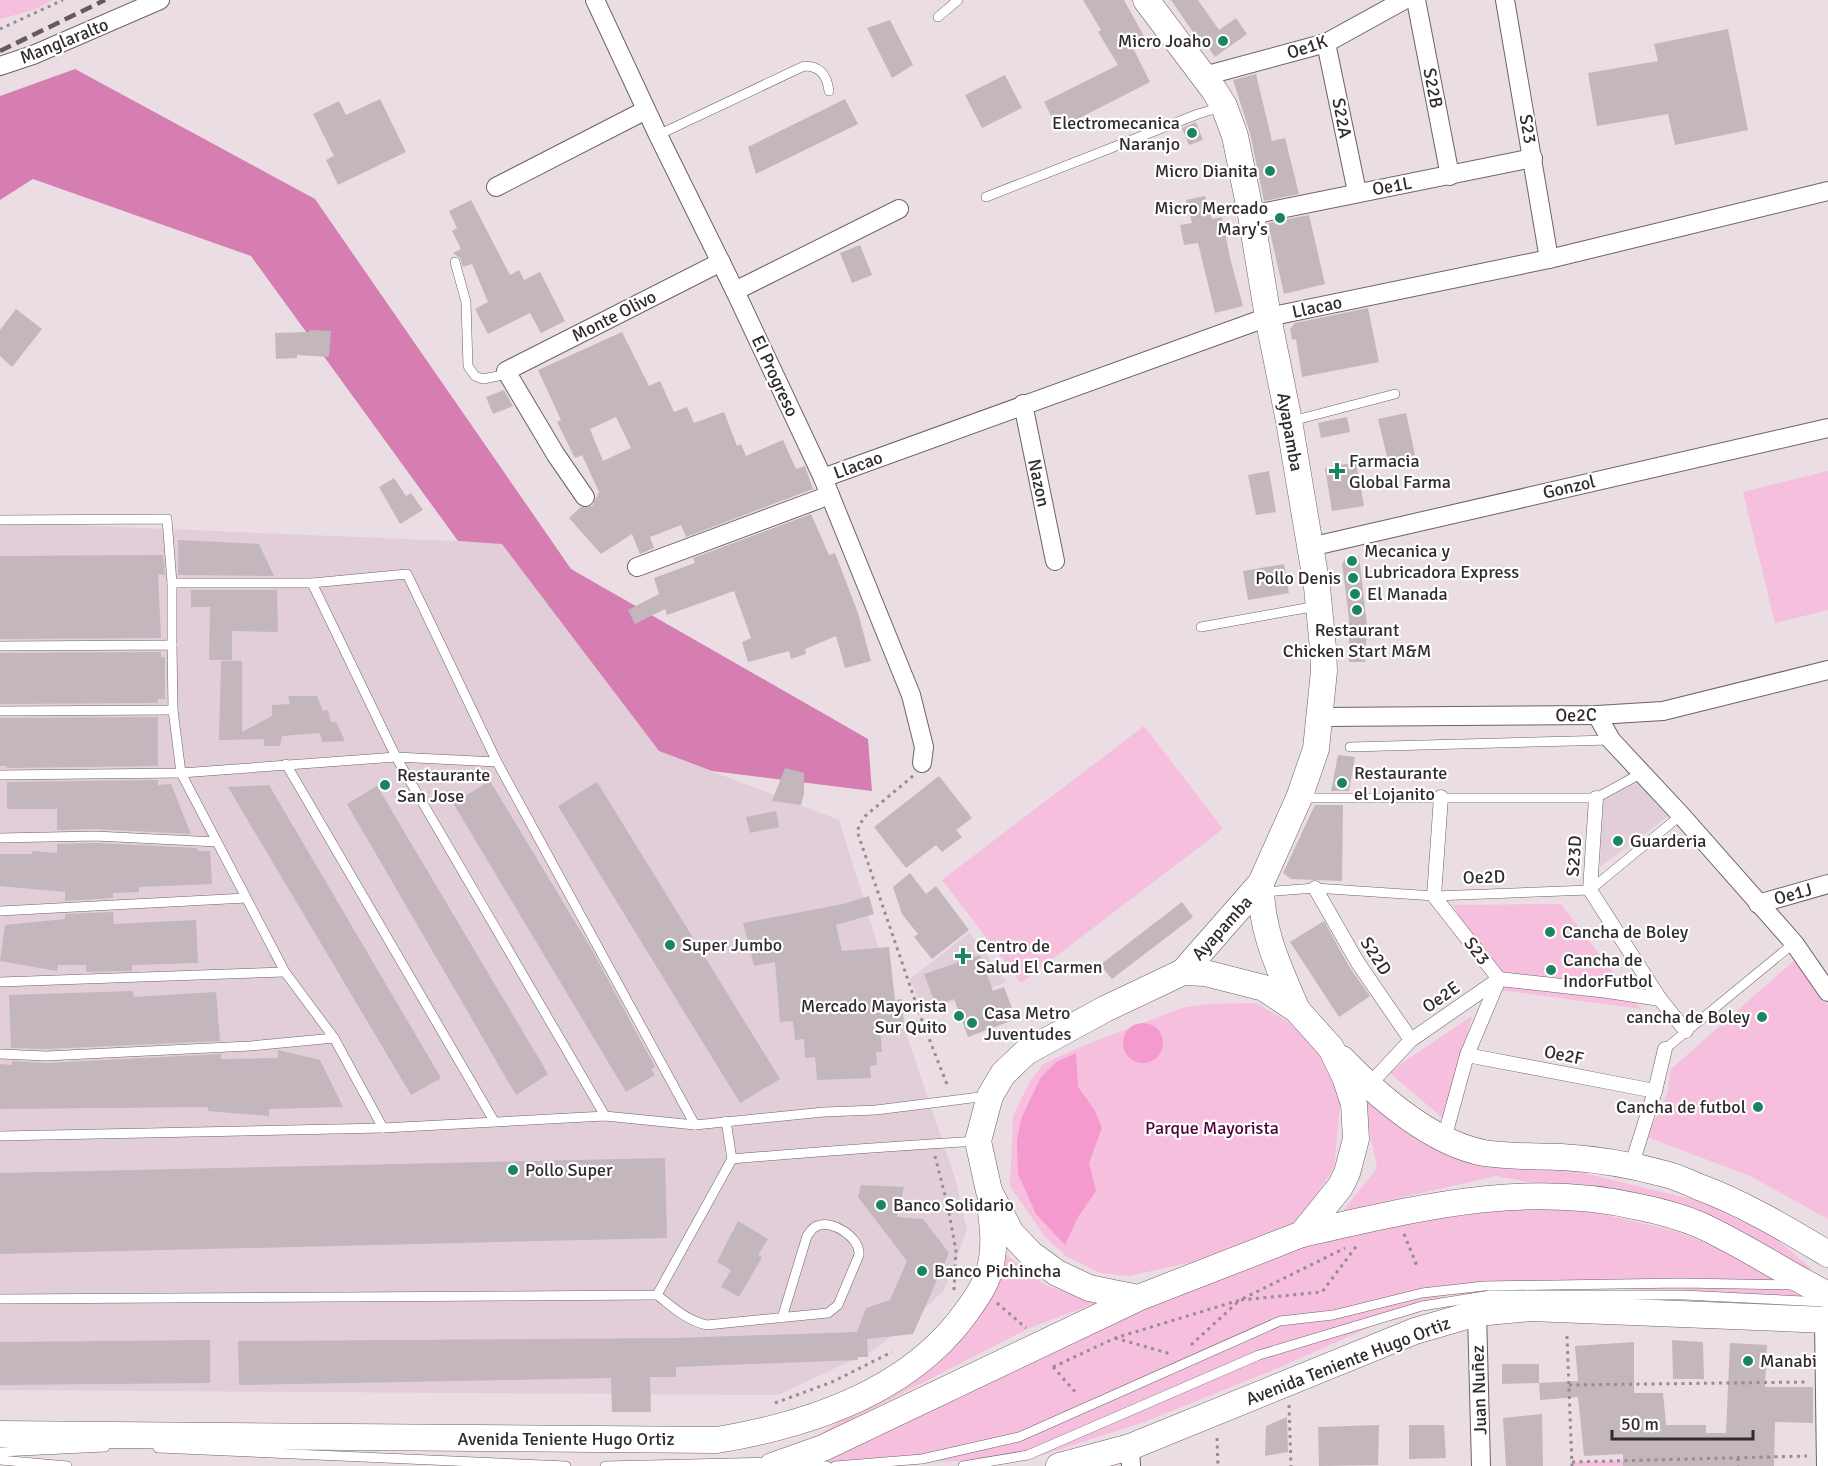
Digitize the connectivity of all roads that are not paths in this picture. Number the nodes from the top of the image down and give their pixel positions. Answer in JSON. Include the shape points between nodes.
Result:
{"nodes":[{"id":1,"x":160,"y":0,"type":"edge"},
{"id":2,"x":595,"y":0,"type":"edge"},
{"id":3,"x":958,"y":0,"type":"edge"},
{"id":4,"x":1146,"y":0,"type":"edge"},
{"id":5,"x":1404,"y":0,"type":"edge"},
{"id":6,"x":1416,"y":0,"type":"edge"},
{"id":7,"x":1505,"y":0,"type":"edge"},
{"id":8,"x":938,"y":17,"type":"dead end"},
{"id":9,"x":1326,"y":43,"type":"junction"},
{"id":10,"x":0,"y":66,"type":"edge"},
{"id":11,"x":1204,"y":76,"type":"junction"},
{"id":12,"x":829,"y":91,"type":"dead end"},
{"id":13,"x":1224,"y":106,"type":"junction"},
{"id":14,"x":646,"y":110,"type":"junction"},
{"id":15,"x":658,"y":135,"type":"junction"},
{"id":16,"x":1533,"y":158,"type":"junction"},
{"id":17,"x":1450,"y":176,"type":"junction"},
{"id":18,"x":496,"y":187,"type":"dead end"},
{"id":19,"x":1828,"y":191,"type":"edge"},
{"id":20,"x":1357,"y":192,"type":"junction"},
{"id":21,"x":986,"y":197,"type":"dead end"},
{"id":22,"x":899,"y":209,"type":"dead end"},
{"id":23,"x":1251,"y":215,"type":"junction"},
{"id":24,"x":1549,"y":259,"type":"junction"},
{"id":25,"x":455,"y":262,"type":"dead end"},
{"id":26,"x":721,"y":262,"type":"junction"},
{"id":27,"x":735,"y":291,"type":"junction"},
{"id":28,"x":1268,"y":317,"type":"junction"},
{"id":29,"x":506,"y":371,"type":"junction"},
{"id":30,"x":1395,"y":394,"type":"dead end"},
{"id":31,"x":1023,"y":404,"type":"junction"},
{"id":32,"x":1289,"y":421,"type":"junction"},
{"id":33,"x":1828,"y":428,"type":"edge"},
{"id":34,"x":826,"y":486,"type":"junction"},
{"id":35,"x":585,"y":497,"type":"dead end"},
{"id":36,"x":0,"y":519,"type":"edge"},
{"id":37,"x":1310,"y":547,"type":"junction"},
{"id":38,"x":1055,"y":561,"type":"dead end"},
{"id":39,"x":637,"y":567,"type":"dead end"},
{"id":40,"x":172,"y":583,"type":"junction"},
{"id":41,"x":312,"y":583,"type":"junction"},
{"id":42,"x":1319,"y":605,"type":"junction"},
{"id":43,"x":1201,"y":627,"type":"dead end"},
{"id":44,"x":172,"y":645,"type":"junction"},
{"id":45,"x":0,"y":646,"type":"edge"},
{"id":46,"x":1828,"y":670,"type":"edge"},
{"id":47,"x":173,"y":710,"type":"junction"},
{"id":48,"x":0,"y":711,"type":"edge"},
{"id":49,"x":1597,"y":715,"type":"junction"},
{"id":50,"x":1320,"y":717,"type":"junction"},
{"id":51,"x":1611,"y":740,"type":"junction"},
{"id":52,"x":1350,"y":747,"type":"dead end"},
{"id":53,"x":396,"y":757,"type":"junction"},
{"id":54,"x":497,"y":762,"type":"junction"},
{"id":55,"x":922,"y":763,"type":"road end"},
{"id":56,"x":286,"y":764,"type":"junction"},
{"id":57,"x":181,"y":773,"type":"junction"},
{"id":58,"x":1640,"y":774,"type":"junction"},
{"id":59,"x":0,"y":775,"type":"edge"},
{"id":60,"x":1441,"y":797,"type":"junction"},
{"id":61,"x":1299,"y":798,"type":"junction"},
{"id":62,"x":1596,"y":798,"type":"junction"},
{"id":63,"x":1681,"y":815,"type":"junction"},
{"id":64,"x":0,"y":838,"type":"edge"},
{"id":65,"x":217,"y":842,"type":"junction"},
{"id":66,"x":1828,"y":884,"type":"edge"},
{"id":67,"x":1261,"y":888,"type":"junction"},
{"id":68,"x":1315,"y":888,"type":"junction"},
{"id":69,"x":1590,"y":890,"type":"junction"},
{"id":70,"x":1434,"y":896,"type":"junction"},
{"id":71,"x":246,"y":898,"type":"junction"},
{"id":72,"x":1758,"y":904,"type":"junction"},
{"id":73,"x":0,"y":911,"type":"edge"},
{"id":74,"x":1794,"y":943,"type":"junction"},
{"id":75,"x":285,"y":972,"type":"junction"},
{"id":76,"x":1183,"y":972,"type":"junction"},
{"id":77,"x":1499,"y":979,"type":"junction"},
{"id":78,"x":0,"y":981,"type":"edge"},
{"id":79,"x":1828,"y":992,"type":"edge"},
{"id":80,"x":1660,"y":999,"type":"junction"},
{"id":81,"x":1297,"y":1010,"type":"junction"},
{"id":82,"x":1686,"y":1031,"type":"junction"},
{"id":83,"x":334,"y":1038,"type":"junction"},
{"id":84,"x":1412,"y":1040,"type":"junction"},
{"id":85,"x":1331,"y":1048,"type":"junction"},
{"id":86,"x":1665,"y":1049,"type":"joint"},
{"id":87,"x":0,"y":1054,"type":"edge"},
{"id":88,"x":1467,"y":1055,"type":"junction"},
{"id":89,"x":1368,"y":1086,"type":"junction"},
{"id":90,"x":1655,"y":1091,"type":"junction"},
{"id":91,"x":990,"y":1096,"type":"junction"},
{"id":92,"x":605,"y":1116,"type":"junction"},
{"id":93,"x":494,"y":1121,"type":"junction"},
{"id":94,"x":726,"y":1121,"type":"junction"},
{"id":95,"x":695,"y":1125,"type":"junction"},
{"id":96,"x":383,"y":1128,"type":"junction"},
{"id":97,"x":0,"y":1136,"type":"edge"},
{"id":98,"x":1444,"y":1139,"type":"junction"},
{"id":99,"x":978,"y":1141,"type":"junction"},
{"id":100,"x":732,"y":1160,"type":"junction"},
{"id":101,"x":1631,"y":1167,"type":"junction"},
{"id":102,"x":990,"y":1198,"type":"junction"},
{"id":103,"x":1302,"y":1234,"type":"junction"},
{"id":104,"x":1828,"y":1254,"type":"edge"},
{"id":105,"x":657,"y":1294,"type":"junction"},
{"id":106,"x":1138,"y":1298,"type":"junction"},
{"id":107,"x":0,"y":1299,"type":"edge"},
{"id":108,"x":1824,"y":1302,"type":"edge"},
{"id":109,"x":1477,"y":1313,"type":"junction"},
{"id":110,"x":782,"y":1318,"type":"junction"},
{"id":111,"x":0,"y":1434,"type":"edge"},
{"id":112,"x":111,"y":1447,"type":"dead end"},
{"id":113,"x":146,"y":1448,"type":"dead end"},
{"id":114,"x":0,"y":1452,"type":"edge"},
{"id":115,"x":1131,"y":1456,"type":"edge"},
{"id":116,"x":0,"y":1460,"type":"edge"},
{"id":117,"x":1822,"y":1461,"type":"edge"},
{"id":118,"x":777,"y":1464,"type":"edge"},
{"id":119,"x":67,"y":1466,"type":"edge"},
{"id":120,"x":566,"y":1466,"type":"edge"},
{"id":121,"x":605,"y":1466,"type":"edge"},
{"id":122,"x":827,"y":1466,"type":"edge"},
{"id":123,"x":835,"y":1466,"type":"edge"},
{"id":124,"x":963,"y":1466,"type":"edge"},
{"id":125,"x":1059,"y":1466,"type":"edge"},
{"id":126,"x":1481,"y":1466,"type":"edge"}],
"edges":[{"from":1,"to":10,"type":"street","name":"Manglaralto"},
{"from":2,"to":14,"type":"street","name":"El Progreso"},
{"from":3,"to":8,"type":"lane"},
{"from":4,"to":11,"type":"main road","name":"Ayapamba"},
{"from":5,"to":9,"type":"street","name":"Oe1K"},
{"from":6,"to":17,"type":"street","name":"S22B"},
{"from":7,"to":16,"type":"street","name":"S23"},
{"from":9,"to":11,"type":"street","name":"Oe1K"},
{"from":9,"to":20,"type":"street","name":"S22A"},
{"from":11,"to":13,"type":"main road","name":"Ayapamba"},
{"from":12,"to":15,"type":"lane","via":[[822,72],[804,66]]},
{"from":13,"to":21,"type":"lane"},
{"from":13,"to":23,"type":"main road","name":"Ayapamba","via":[[1235,136]]},
{"from":14,"to":15,"type":"street","name":"El Progreso"},
{"from":14,"to":18,"type":"street"},
{"from":15,"to":26,"type":"street","name":"El Progreso"},
{"from":16,"to":17,"type":"street","name":"Oe1L"},
{"from":16,"to":24,"type":"street","name":"S23"},
{"from":17,"to":20,"type":"street","name":"Oe1L"},
{"from":19,"to":24,"type":"street","name":"Llacao"},
{"from":20,"to":23,"type":"street","name":"Oe1L"},
{"from":22,"to":27,"type":"street"},
{"from":23,"to":28,"type":"main road","name":"Ayapamba"},
{"from":24,"to":28,"type":"street","name":"Llacao"},
{"from":25,"to":29,"type":"lane","via":[[466,302],[470,372],[483,379]]},
{"from":26,"to":27,"type":"street","name":"El Progreso"},
{"from":26,"to":29,"type":"street","name":"Monte Olivo"},
{"from":27,"to":34,"type":"street","name":"El Progreso"},
{"from":28,"to":31,"type":"street","name":"Llacao"},
{"from":28,"to":32,"type":"main road","name":"Ayapamba"},
{"from":29,"to":35,"type":"street"},
{"from":30,"to":32,"type":"lane"},
{"from":31,"to":34,"type":"street","name":"Llacao"},
{"from":31,"to":38,"type":"street","name":"Nazon"},
{"from":32,"to":37,"type":"main road","name":"Ayapamba"},
{"from":33,"to":37,"type":"street","name":"Gonzol"},
{"from":34,"to":39,"type":"street","name":"Llacao"},
{"from":34,"to":55,"type":"street","name":"El Progreso","via":[[911,695],[924,747]]},
{"from":36,"to":40,"type":"lane","via":[[167,519]]},
{"from":37,"to":42,"type":"main road","name":"Ayapamba"},
{"from":40,"to":41,"type":"lane"},
{"from":40,"to":44,"type":"lane"},
{"from":41,"to":53,"type":"lane"},
{"from":41,"to":54,"type":"lane","via":[[408,574]]},
{"from":42,"to":43,"type":"lane"},
{"from":42,"to":50,"type":"main road","name":"Ayapamba","via":[[1324,671]]},
{"from":44,"to":45,"type":"lane"},
{"from":44,"to":47,"type":"lane"},
{"from":46,"to":49,"type":"street","name":"Oe2C","via":[[1663,711]]},
{"from":47,"to":48,"type":"lane"},
{"from":47,"to":57,"type":"lane"},
{"from":49,"to":50,"type":"street","name":"Oe2C"},
{"from":49,"to":51,"type":"street"},
{"from":50,"to":61,"type":"main road","name":"Ayapamba","via":[[1316,749]]},
{"from":51,"to":52,"type":"lane"},
{"from":51,"to":58,"type":"street"},
{"from":53,"to":54,"type":"lane"},
{"from":53,"to":56,"type":"lane"},
{"from":53,"to":92,"type":"lane"},
{"from":54,"to":95,"type":"lane"},
{"from":56,"to":57,"type":"lane"},
{"from":56,"to":93,"type":"lane"},
{"from":57,"to":59,"type":"lane"},
{"from":57,"to":65,"type":"lane"},
{"from":58,"to":62,"type":"lane"},
{"from":58,"to":63,"type":"street"},
{"from":60,"to":61,"type":"lane"},
{"from":60,"to":62,"type":"lane"},
{"from":60,"to":70,"type":"street"},
{"from":61,"to":67,"type":"main road","name":"Ayapamba"},
{"from":62,"to":69,"type":"street","name":"S23D"},
{"from":63,"to":69,"type":"lane"},
{"from":63,"to":72,"type":"street"},
{"from":64,"to":65,"type":"lane","via":[[95,836]]},
{"from":65,"to":71,"type":"lane"},
{"from":66,"to":72,"type":"street","name":"Oe1J"},
{"from":67,"to":68,"type":"lane","name":"Oe2D"},
{"from":67,"to":76,"type":"main road","name":"Ayapamba"},
{"from":67,"to":81,"type":"main road","name":"Ayapamba","via":[[1263,921]]},
{"from":68,"to":70,"type":"lane","name":"Oe2D"},
{"from":68,"to":84,"type":"street","name":"S22D","via":[[1358,963]]},
{"from":69,"to":70,"type":"lane","name":"Oe2D"},
{"from":69,"to":80,"type":"street","name":"S23D"},
{"from":70,"to":77,"type":"street","name":"S23"},
{"from":71,"to":73,"type":"lane"},
{"from":71,"to":75,"type":"lane"},
{"from":72,"to":74,"type":"street"},
{"from":74,"to":79,"type":"street"},
{"from":74,"to":82,"type":"lane"},
{"from":75,"to":78,"type":"lane"},
{"from":75,"to":83,"type":"lane"},
{"from":76,"to":81,"type":"main road","via":[[1205,973],[1264,988]]},
{"from":76,"to":91,"type":"main road","via":[[1026,1052],[1004,1074]]},
{"from":77,"to":80,"type":"street"},
{"from":77,"to":84,"type":"street","name":"Oe2E"},
{"from":77,"to":88,"type":"street","name":"S23"},
{"from":80,"to":82,"type":"street","name":"S23D"},
{"from":81,"to":85,"type":"main road"},
{"from":82,"to":86,"type":"lane"},
{"from":83,"to":87,"type":"lane","via":[[46,1056]]},
{"from":83,"to":96,"type":"lane"},
{"from":84,"to":89,"type":"street","name":"Oe2E"},
{"from":85,"to":89,"type":"main road"},
{"from":85,"to":103,"type":"main road","via":[[1354,1104],[1356,1139],[1340,1187]]},
{"from":86,"to":90,"type":"street"},
{"from":88,"to":90,"type":"street","name":"Oe2F"},
{"from":88,"to":98,"type":"street","name":"S23"},
{"from":89,"to":98,"type":"main road"},
{"from":90,"to":101,"type":"street"},
{"from":91,"to":94,"type":"lane","via":[[876,1110]]},
{"from":91,"to":99,"type":"main road"},
{"from":92,"to":93,"type":"lane"},
{"from":92,"to":95,"type":"lane"},
{"from":93,"to":96,"type":"lane"},
{"from":94,"to":95,"type":"lane"},
{"from":94,"to":100,"type":"lane"},
{"from":96,"to":97,"type":"lane"},
{"from":98,"to":101,"type":"main road","via":[[1484,1153],[1565,1157]]},
{"from":99,"to":100,"type":"lane"},
{"from":99,"to":102,"type":"main road"},
{"from":100,"to":105,"type":"lane"},
{"from":101,"to":104,"type":"main road","via":[[1668,1174],[1746,1206]]},
{"from":102,"to":106,"type":"main road","via":[[1011,1233],[1057,1273],[1089,1288]]},
{"from":102,"to":111,"type":"main road","name":"Avenida Teniente Hugo Ortiz","via":[[993,1252],[989,1275],[954,1328],[921,1360],[878,1388],[759,1433],[717,1440]]},
{"from":103,"to":106,"type":"main road"},
{"from":103,"to":108,"type":"main road","via":[[1474,1200],[1575,1196],[1657,1210],[1699,1225]]},
{"from":105,"to":107,"type":"lane"},
{"from":105,"to":110,"type":"lane","via":[[696,1323]]},
{"from":106,"to":118,"type":"main road","via":[[823,1448]]},
{"from":108,"to":109,"type":"main road","name":"Avenida Teniente Hugo Ortiz","via":[[1531,1308]]},
{"from":108,"to":117,"type":"street"},
{"from":108,"to":123,"type":"lane","via":[[1681,1283],[1484,1286],[1422,1293],[1334,1315],[1280,1321],[1019,1437],[922,1459]]},
{"from":108,"to":124,"type":"lane","via":[[1683,1295],[1491,1295],[1422,1306],[1259,1355],[1028,1455]]},
{"from":109,"to":115,"type":"main road","name":"Avenida Teniente Hugo Ortiz","via":[[1415,1331]]},
{"from":109,"to":126,"type":"street","name":"Juan Nuñez"},
{"from":110,"to":110,"type":"lane","via":[[828,1313],[838,1305],[859,1249],[842,1230],[820,1224],[813,1227]]},
{"from":112,"to":114,"type":"lane"},
{"from":113,"to":120,"type":"lane"},
{"from":115,"to":125,"type":"main road","name":"Avenida Teniente Hugo Ortiz"},
{"from":116,"to":119,"type":"lane"},
{"from":118,"to":121,"type":"lane"},
{"from":118,"to":122,"type":"lane"}]}
